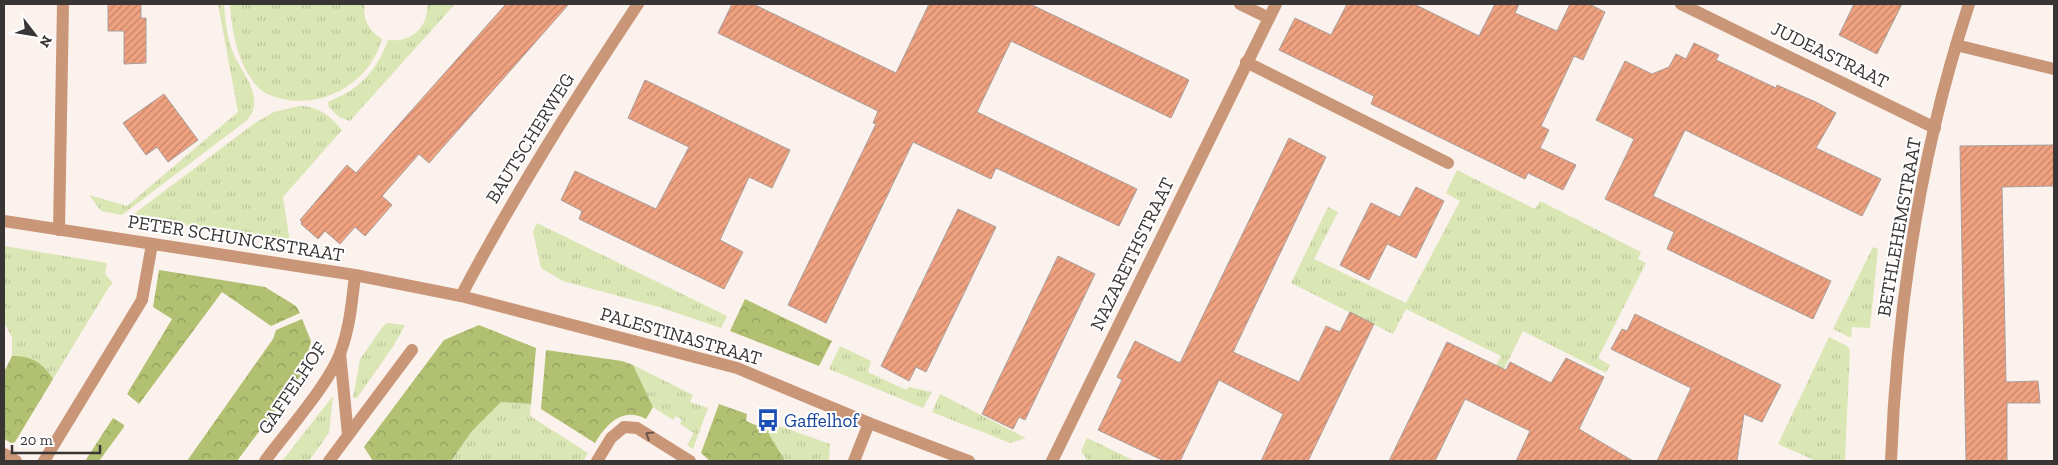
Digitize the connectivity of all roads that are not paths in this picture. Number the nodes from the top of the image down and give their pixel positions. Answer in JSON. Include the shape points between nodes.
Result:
{"nodes":[{"id":1,"x":63,"y":4,"type":"edge"},
{"id":2,"x":638,"y":4,"type":"edge"},
{"id":3,"x":1240,"y":4,"type":"edge"},
{"id":4,"x":1276,"y":4,"type":"edge"},
{"id":5,"x":1681,"y":4,"type":"edge"},
{"id":6,"x":1970,"y":4,"type":"edge"},
{"id":7,"x":1269,"y":18,"type":"junction"},
{"id":8,"x":1956,"y":45,"type":"junction"},
{"id":9,"x":1246,"y":62,"type":"junction"},
{"id":10,"x":2054,"y":69,"type":"edge"},
{"id":11,"x":1935,"y":128,"type":"junction"},
{"id":12,"x":1448,"y":164,"type":"dead end"},
{"id":13,"x":4,"y":221,"type":"edge"},
{"id":14,"x":59,"y":230,"type":"junction"},
{"id":15,"x":152,"y":244,"type":"junction"},
{"id":16,"x":355,"y":275,"type":"junction"},
{"id":17,"x":461,"y":296,"type":"junction"},
{"id":18,"x":412,"y":350,"type":"dead end"},
{"id":19,"x":340,"y":353,"type":"junction"},
{"id":20,"x":869,"y":423,"type":"junction"},
{"id":21,"x":348,"y":435,"type":"junction"},
{"id":22,"x":4,"y":454,"type":"edge"},
{"id":23,"x":16,"y":461,"type":"edge"},
{"id":24,"x":44,"y":461,"type":"edge"},
{"id":25,"x":265,"y":461,"type":"edge"},
{"id":26,"x":329,"y":461,"type":"edge"},
{"id":27,"x":596,"y":461,"type":"edge"},
{"id":28,"x":690,"y":461,"type":"edge"},
{"id":29,"x":854,"y":461,"type":"edge"},
{"id":30,"x":969,"y":461,"type":"edge"},
{"id":31,"x":1052,"y":461,"type":"edge"},
{"id":32,"x":1891,"y":461,"type":"edge"}],
"edges":[{"from":1,"to":14,"type":"street"},
{"from":2,"to":17,"type":"street","name":"BAUTSCHERWEG","via":[[563,119]]},
{"from":3,"to":7,"type":"street"},
{"from":4,"to":7,"type":"street","name":"NAZARETHSTRAAT"},
{"from":5,"to":11,"type":"street","name":"JUDEASTRAAT"},
{"from":6,"to":8,"type":"street","name":"BETHLEHEMSTRAAT"},
{"from":7,"to":9,"type":"street","name":"NAZARETHSTRAAT"},
{"from":8,"to":10,"type":"street"},
{"from":8,"to":11,"type":"street","name":"BETHLEHEMSTRAAT"},
{"from":9,"to":12,"type":"street"},
{"from":9,"to":31,"type":"street","name":"NAZARETHSTRAAT"},
{"from":11,"to":32,"type":"street","name":"BETHLEHEMSTRAAT","via":[[1905,279]]},
{"from":13,"to":14,"type":"street","name":"PETER SCHUNCKSTRAAT"},
{"from":14,"to":15,"type":"street","name":"PETER SCHUNCKSTRAAT"},
{"from":15,"to":16,"type":"street","name":"PETER SCHUNCKSTRAAT"},
{"from":15,"to":24,"type":"street","via":[[142,300]]},
{"from":16,"to":17,"type":"street","name":"PETER SCHUNCKSTRAAT"},
{"from":16,"to":19,"type":"street","name":"GAFFELHOF","via":[[350,322]]},
{"from":17,"to":20,"type":"street","name":"PALESTINASTRAAT","via":[[737,368]]},
{"from":18,"to":21,"type":"street"},
{"from":19,"to":21,"type":"street"},
{"from":19,"to":25,"type":"street","name":"GAFFELHOF"},
{"from":20,"to":29,"type":"street"},
{"from":20,"to":30,"type":"street","name":"PALESTINASTRAAT"},
{"from":21,"to":26,"type":"street"},
{"from":22,"to":23,"type":"street"},
{"from":28,"to":27,"type":"street","one_way":true,"via":[[637,428],[624,428],[612,438]]}]}
